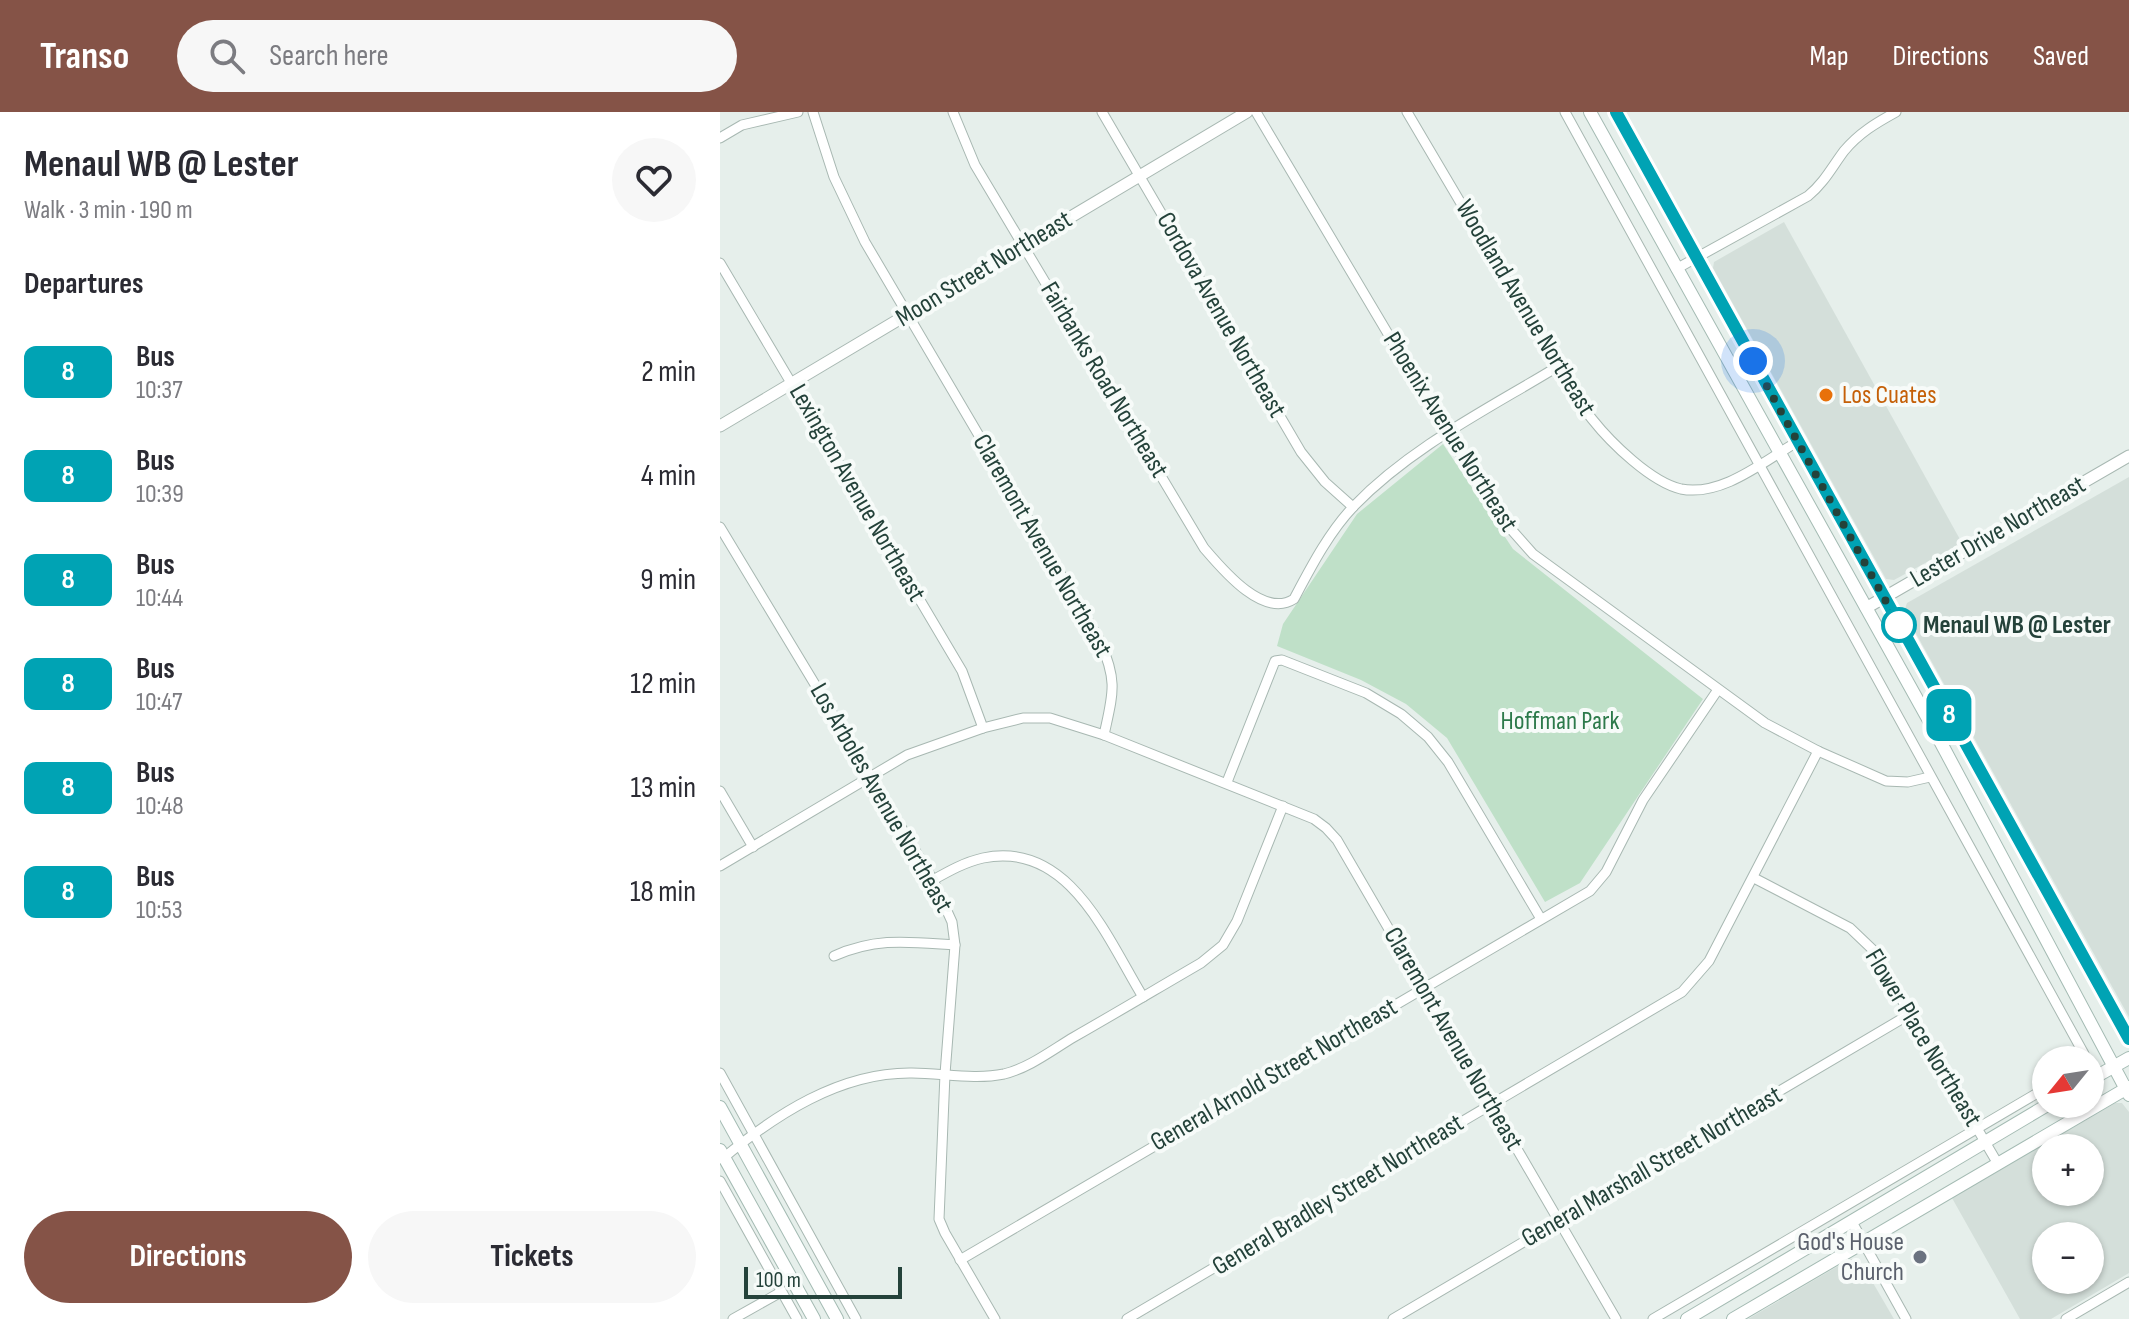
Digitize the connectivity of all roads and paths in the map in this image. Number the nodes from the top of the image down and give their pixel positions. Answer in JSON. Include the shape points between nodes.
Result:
{"nodes":[{"id":1,"x":798,"y":112,"type":"edge"},
{"id":2,"x":813,"y":112,"type":"edge"},
{"id":3,"x":953,"y":112,"type":"edge"},
{"id":4,"x":1102,"y":112,"type":"edge"},
{"id":5,"x":1247,"y":112,"type":"edge"},
{"id":6,"x":1256,"y":112,"type":"edge"},
{"id":7,"x":1407,"y":112,"type":"edge"},
{"id":8,"x":1565,"y":112,"type":"edge"},
{"id":9,"x":1590,"y":112,"type":"edge"},
{"id":10,"x":1616,"y":112,"type":"edge"},
{"id":11,"x":1896,"y":112,"type":"edge"},
{"id":12,"x":720,"y":138,"type":"edge"},
{"id":13,"x":1139,"y":176,"type":"junction"},
{"id":14,"x":1024,"y":245,"type":"junction"},
{"id":15,"x":1695,"y":258,"type":"junction"},
{"id":16,"x":720,"y":263,"type":"edge"},
{"id":17,"x":1676,"y":269,"type":"junction"},
{"id":18,"x":908,"y":315,"type":"junction"},
{"id":19,"x":1557,"y":367,"type":"junction"},
{"id":20,"x":793,"y":383,"type":"junction"},
{"id":21,"x":720,"y":426,"type":"edge"},
{"id":22,"x":1447,"y":433,"type":"junction"},
{"id":23,"x":1797,"y":442,"type":"junction"},
{"id":24,"x":1779,"y":453,"type":"junction"},
{"id":25,"x":2129,"y":456,"type":"edge"},
{"id":26,"x":1759,"y":466,"type":"junction"},
{"id":27,"x":1353,"y":507,"type":"junction"},
{"id":28,"x":720,"y":527,"type":"edge"},
{"id":29,"x":1884,"y":598,"type":"junction"},
{"id":30,"x":1866,"y":608,"type":"junction"},
{"id":31,"x":1717,"y":691,"type":"junction"},
{"id":32,"x":983,"y":728,"type":"junction"},
{"id":33,"x":1104,"y":735,"type":"junction"},
{"id":34,"x":1818,"y":751,"type":"junction"},
{"id":35,"x":871,"y":776,"type":"junction"},
{"id":36,"x":1930,"y":777,"type":"junction"},
{"id":37,"x":1227,"y":782,"type":"junction"},
{"id":38,"x":720,"y":791,"type":"edge"},
{"id":39,"x":1283,"y":806,"type":"junction"},
{"id":40,"x":753,"y":847,"type":"junction"},
{"id":41,"x":720,"y":866,"type":"edge"},
{"id":42,"x":1754,"y":878,"type":"junction"},
{"id":43,"x":933,"y":880,"type":"junction"},
{"id":44,"x":1541,"y":919,"type":"junction"},
{"id":45,"x":955,"y":945,"type":"junction"},
{"id":46,"x":834,"y":956,"type":"dead end"},
{"id":47,"x":1423,"y":988,"type":"junction"},
{"id":48,"x":1143,"y":997,"type":"junction"},
{"id":49,"x":1910,"y":1014,"type":"junction"},
{"id":50,"x":2129,"y":1040,"type":"edge"},
{"id":51,"x":2080,"y":1046,"type":"edge"},
{"id":52,"x":2129,"y":1058,"type":"edge"},
{"id":53,"x":2113,"y":1067,"type":"junction"},
{"id":54,"x":2104,"y":1072,"type":"edge"},
{"id":55,"x":720,"y":1073,"type":"edge"},
{"id":56,"x":945,"y":1074,"type":"junction"},
{"id":57,"x":2128,"y":1091,"type":"edge"},
{"id":58,"x":2032,"y":1097,"type":"edge"},
{"id":59,"x":1491,"y":1103,"type":"junction"},
{"id":60,"x":720,"y":1107,"type":"edge"},
{"id":61,"x":2032,"y":1114,"type":"edge"},
{"id":62,"x":1978,"y":1130,"type":"junction"},
{"id":63,"x":753,"y":1133,"type":"junction"},
{"id":64,"x":1985,"y":1142,"type":"junction"},
{"id":65,"x":741,"y":1145,"type":"junction"},
{"id":66,"x":721,"y":1156,"type":"edge"},
{"id":67,"x":1998,"y":1164,"type":"junction"},
{"id":68,"x":720,"y":1181,"type":"edge"},
{"id":69,"x":1560,"y":1221,"type":"junction"},
{"id":70,"x":1852,"y":1222,"type":"junction"},
{"id":71,"x":1864,"y":1244,"type":"junction"},
{"id":72,"x":960,"y":1260,"type":"junction"},
{"id":73,"x":2129,"y":1282,"type":"edge"},
{"id":74,"x":781,"y":1292,"type":"junction"},
{"id":75,"x":733,"y":1319,"type":"edge"},
{"id":76,"x":797,"y":1319,"type":"edge"},
{"id":77,"x":814,"y":1319,"type":"edge"},
{"id":78,"x":837,"y":1319,"type":"edge"},
{"id":79,"x":856,"y":1319,"type":"edge"},
{"id":80,"x":995,"y":1319,"type":"edge"},
{"id":81,"x":1127,"y":1319,"type":"edge"},
{"id":82,"x":1393,"y":1319,"type":"edge"},
{"id":83,"x":1616,"y":1319,"type":"edge"},
{"id":84,"x":1653,"y":1319,"type":"edge"},
{"id":85,"x":1687,"y":1319,"type":"edge"},
{"id":86,"x":1733,"y":1319,"type":"edge"},
{"id":87,"x":1906,"y":1319,"type":"edge"},
{"id":88,"x":2066,"y":1319,"type":"edge"}],
"edges":[{"from":1,"to":12,"type":"street","via":[[742,125]]},
{"from":2,"to":18,"type":"street","name":"Claremont Avenue Northeast","via":[[834,177]]},
{"from":3,"to":14,"type":"street","name":"Fairbanks Road Northeast","via":[[975,165]]},
{"from":4,"to":13,"type":"street","name":"Cordova Avenue Northeast"},
{"from":5,"to":13,"type":"street","name":"Moon Street Northeast"},
{"from":6,"to":22,"type":"street","name":"Phoenix Avenue Northeast"},
{"from":7,"to":19,"type":"street","name":"Woodland Avenue Northeast"},
{"from":8,"to":26,"type":"street"},
{"from":9,"to":17,"type":"main road"},
{"from":10,"to":15,"type":"main road"},
{"from":11,"to":15,"type":"street","via":[[1851,143],[1808,196]]},
{"from":13,"to":14,"type":"street","name":"Moon Street Northeast"},
{"from":13,"to":27,"type":"street","name":"Cordova Avenue Northeast","via":[[1301,452]]},
{"from":14,"to":18,"type":"street","name":"Moon Street Northeast"},
{"from":14,"to":27,"type":"street","name":"Fairbanks Road Northeast","via":[[1204,548],[1240,587],[1279,604],[1294,599],[1318,554]]},
{"from":15,"to":17,"type":"street"},
{"from":15,"to":23,"type":"main road"},
{"from":16,"to":20,"type":"street","name":"Lexington Avenue Northeast"},
{"from":17,"to":24,"type":"main road"},
{"from":18,"to":20,"type":"street","name":"Moon Street Northeast"},
{"from":18,"to":33,"type":"street","name":"Claremont Avenue Northeast","via":[[1100,641],[1111,665],[1114,691]]},
{"from":19,"to":22,"type":"street"},
{"from":19,"to":26,"type":"street","name":"Woodland Avenue Northeast","via":[[1605,434],[1663,482],[1702,489]]},
{"from":20,"to":21,"type":"street","name":"Moon Street Northeast"},
{"from":20,"to":32,"type":"street","name":"Lexington Avenue Northeast","via":[[962,671]]},
{"from":22,"to":27,"type":"street","via":[[1405,460]]},
{"from":22,"to":31,"type":"street","name":"Phoenix Avenue Northeast","via":[[1517,539]]},
{"from":23,"to":24,"type":"street","name":"Woodland Avenue Northeast"},
{"from":23,"to":29,"type":"main road"},
{"from":24,"to":26,"type":"street","name":"Woodland Avenue Northeast"},
{"from":24,"to":30,"type":"main road"},
{"from":25,"to":29,"type":"street","name":"Lester Drive Northeast"},
{"from":26,"to":36,"type":"street"},
{"from":28,"to":35,"type":"street","name":"Los Arboles Avenue Northeast"},
{"from":29,"to":30,"type":"street","name":"Lester Drive Northeast"},
{"from":29,"to":50,"type":"main road"},
{"from":30,"to":53,"type":"main road"},
{"from":31,"to":34,"type":"street","name":"Phoenix Avenue Northeast"},
{"from":31,"to":44,"type":"street","name":"General Arnold Street Northeast","via":[[1643,800],[1606,872],[1590,891]]},
{"from":32,"to":33,"type":"street","via":[[1050,718]]},
{"from":32,"to":35,"type":"street","via":[[907,755]]},
{"from":33,"to":37,"type":"street","name":"Claremont Avenue Northeast"},
{"from":34,"to":36,"type":"street","name":"Phoenix Avenue Northeast","via":[[1886,781]]},
{"from":34,"to":42,"type":"street","name":"General Bradley Street Northeast"},
{"from":35,"to":40,"type":"street"},
{"from":35,"to":43,"type":"street","name":"Los Arboles Avenue Northeast"},
{"from":36,"to":51,"type":"street"},
{"from":37,"to":39,"type":"street","name":"Claremont Avenue Northeast"},
{"from":37,"to":44,"type":"street","via":[[1275,661],[1366,693],[1401,714],[1448,762]]},
{"from":38,"to":40,"type":"street"},
{"from":39,"to":47,"type":"street","name":"Claremont Avenue Northeast","via":[[1314,819],[1337,840]]},
{"from":39,"to":48,"type":"street","via":[[1223,945]]},
{"from":40,"to":41,"type":"street"},
{"from":42,"to":49,"type":"street","name":"Flower Place Northeast","via":[[1862,937]]},
{"from":42,"to":59,"type":"street","name":"General Bradley Street Northeast","via":[[1709,961],[1682,992]]},
{"from":43,"to":45,"type":"street","name":"Los Arboles Avenue Northeast","via":[[952,922]]},
{"from":43,"to":48,"type":"street","via":[[984,858],[1036,862],[1062,877],[1084,900]]},
{"from":44,"to":47,"type":"street","name":"General Arnold Street Northeast"},
{"from":45,"to":46,"type":"street","via":[[881,942]]},
{"from":45,"to":56,"type":"street","name":"Los Arboles Avenue Northeast"},
{"from":47,"to":59,"type":"street","name":"Claremont Avenue Northeast"},
{"from":47,"to":72,"type":"street","name":"General Arnold Street Northeast"},
{"from":48,"to":56,"type":"street","via":[[1021,1068],[985,1076]]},
{"from":49,"to":62,"type":"street","name":"Flower Place Northeast"},
{"from":49,"to":69,"type":"street","name":"General Marshall Street Northeast"},
{"from":52,"to":53,"type":"main road"},
{"from":53,"to":54,"type":"main road"},
{"from":53,"to":57,"type":"main road"},
{"from":55,"to":63,"type":"street"},
{"from":56,"to":63,"type":"street","via":[[909,1072],[845,1083]]},
{"from":56,"to":72,"type":"street","name":"Los Arboles Avenue Northeast","via":[[938,1207]]},
{"from":57,"to":67,"type":"main road"},
{"from":58,"to":62,"type":"street"},
{"from":59,"to":69,"type":"street","name":"Claremont Avenue Northeast"},
{"from":59,"to":81,"type":"street","name":"General Bradley Street Northeast"},
{"from":60,"to":65,"type":"main road"},
{"from":61,"to":64,"type":"main road"},
{"from":62,"to":64,"type":"street","name":"Flower Place Northeast"},
{"from":62,"to":84,"type":"street"},
{"from":63,"to":65,"type":"street"},
{"from":63,"to":79,"type":"street"},
{"from":64,"to":67,"type":"street","name":"Flower Place Northeast"},
{"from":64,"to":70,"type":"main road"},
{"from":65,"to":66,"type":"street"},
{"from":65,"to":78,"type":"main road"},
{"from":66,"to":77,"type":"main road"},
{"from":67,"to":71,"type":"main road"},
{"from":68,"to":74,"type":"street"},
{"from":69,"to":82,"type":"street","name":"General Marshall Street Northeast"},
{"from":69,"to":83,"type":"street","name":"Claremont Avenue Northeast"},
{"from":70,"to":71,"type":"street"},
{"from":70,"to":85,"type":"main road"},
{"from":71,"to":86,"type":"main road"},
{"from":71,"to":87,"type":"street"},
{"from":72,"to":80,"type":"street","name":"Los Arboles Avenue Northeast"},
{"from":73,"to":88,"type":"street"},
{"from":74,"to":75,"type":"street"},
{"from":74,"to":76,"type":"street"}]}
